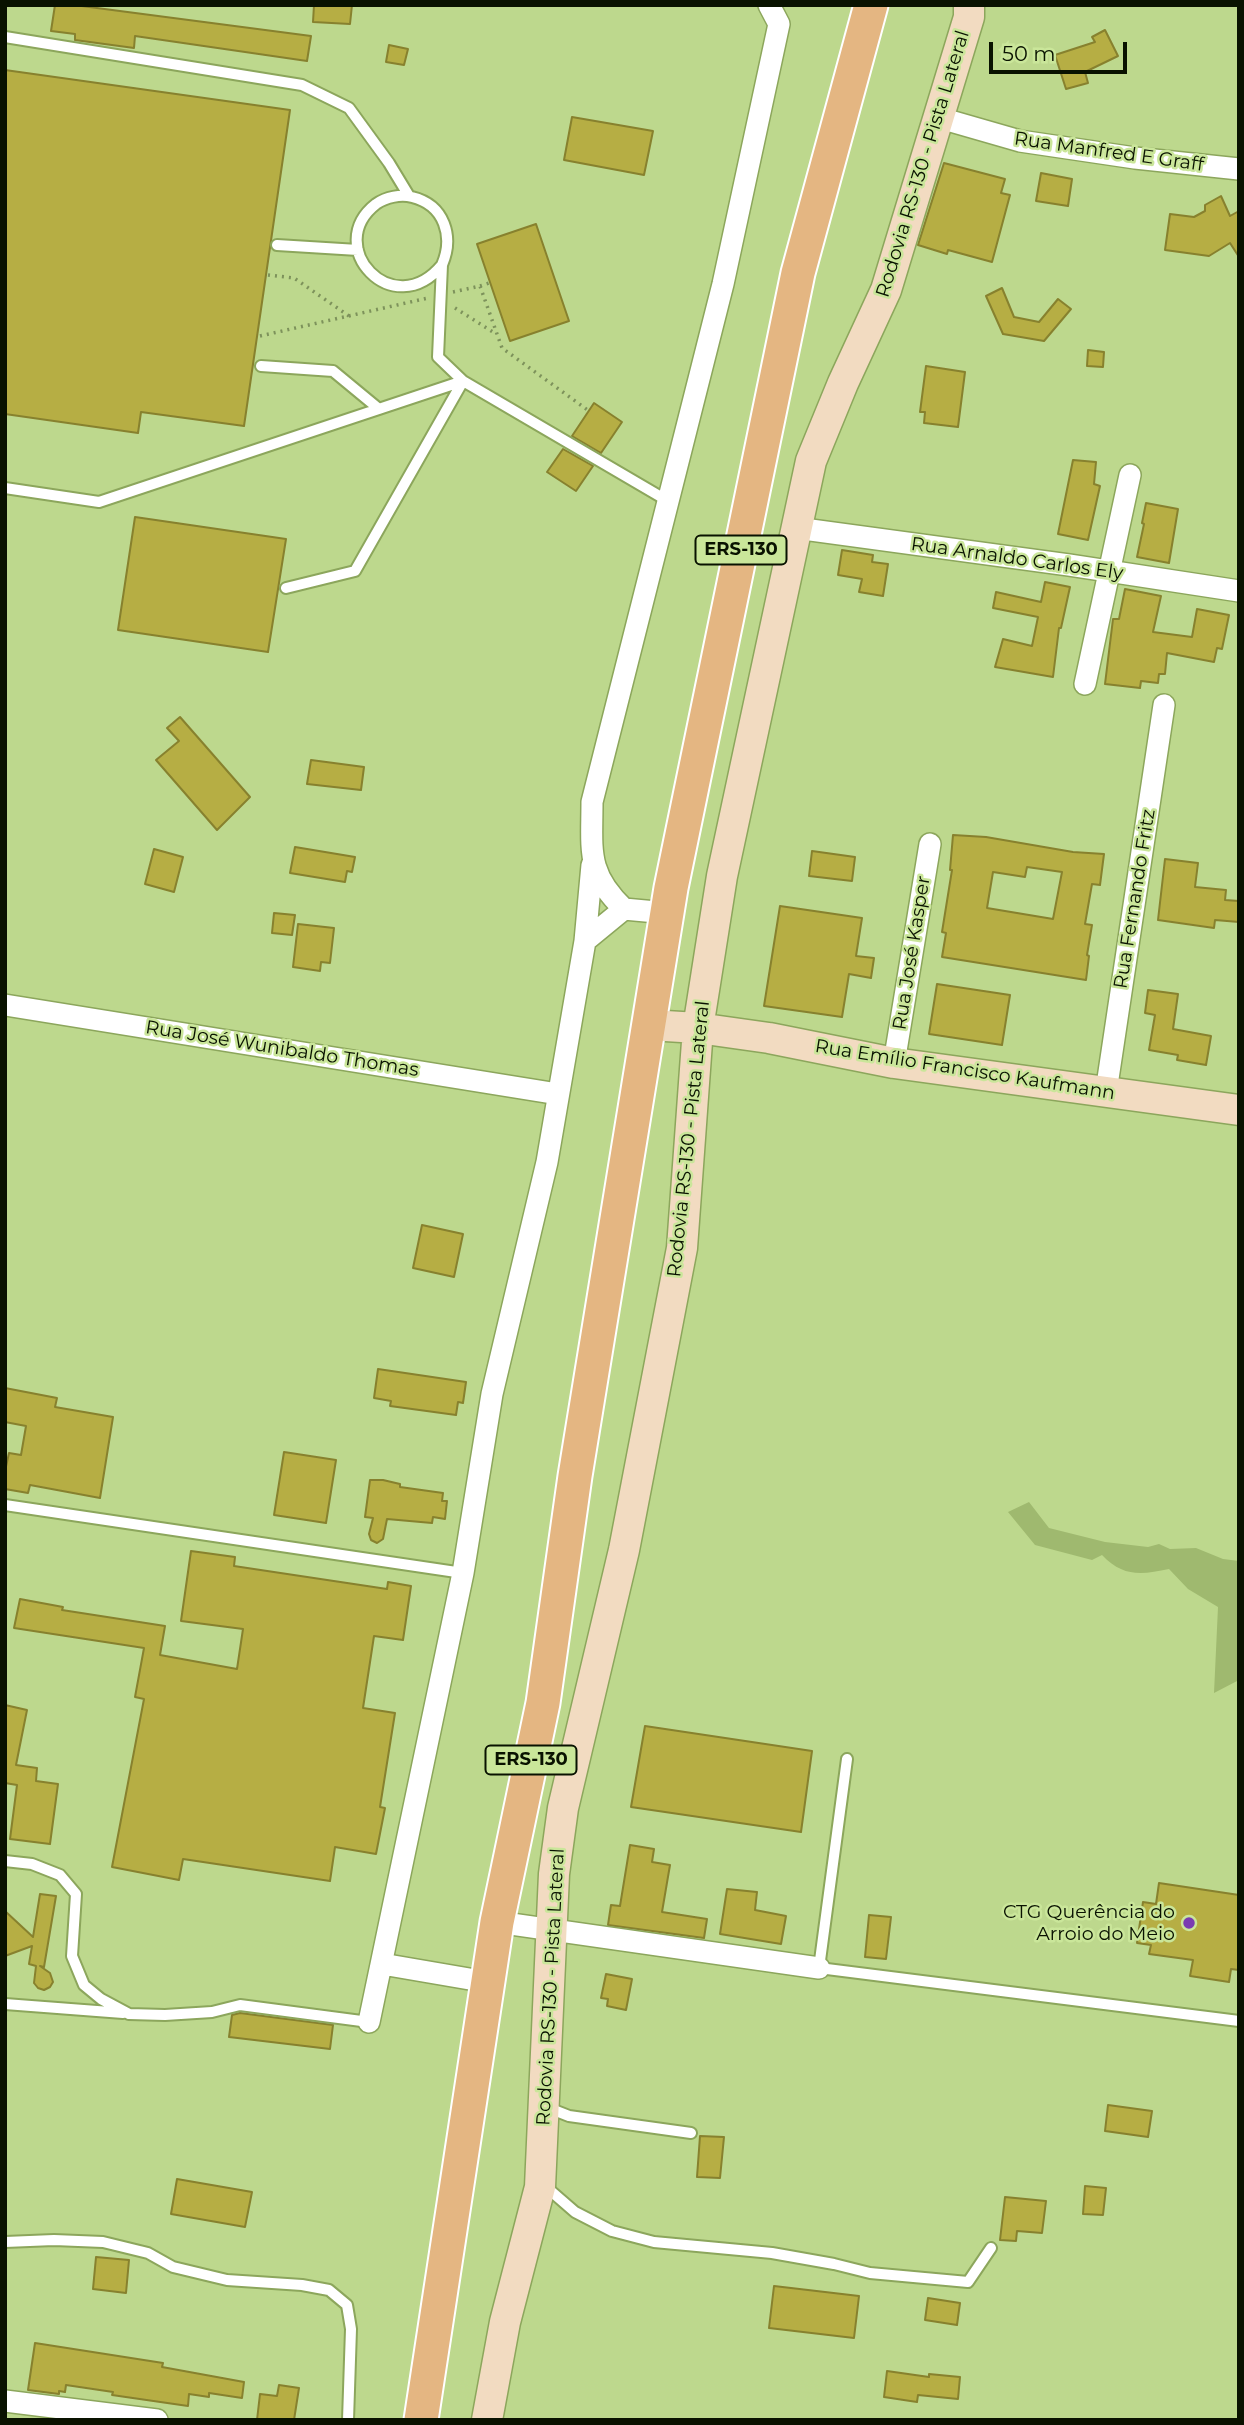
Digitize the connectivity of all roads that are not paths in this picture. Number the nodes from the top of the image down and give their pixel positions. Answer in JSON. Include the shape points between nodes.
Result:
{"nodes":[{"id":1,"x":769,"y":5,"type":"edge"},
{"id":2,"x":871,"y":5,"type":"edge"},
{"id":3,"x":969,"y":5,"type":"edge"},
{"id":4,"x":5,"y":37,"type":"edge"},
{"id":5,"x":940,"y":118,"type":"junction"},
{"id":6,"x":1239,"y":169,"type":"edge"},
{"id":7,"x":409,"y":196,"type":"junction"},
{"id":8,"x":277,"y":246,"type":"dead end"},
{"id":9,"x":358,"y":250,"type":"junction"},
{"id":10,"x":442,"y":265,"type":"junction"},
{"id":11,"x":261,"y":366,"type":"dead end"},
{"id":12,"x":463,"y":381,"type":"junction"},
{"id":13,"x":379,"y":409,"type":"junction"},
{"id":14,"x":1130,"y":475,"type":"dead end"},
{"id":15,"x":5,"y":488,"type":"edge"},
{"id":16,"x":668,"y":501,"type":"junction"},
{"id":17,"x":796,"y":528,"type":"junction"},
{"id":18,"x":1108,"y":572,"type":"junction"},
{"id":19,"x":286,"y":588,"type":"dead end"},
{"id":20,"x":1239,"y":591,"type":"edge"},
{"id":21,"x":1085,"y":684,"type":"dead end"},
{"id":22,"x":1164,"y":705,"type":"dead end"},
{"id":23,"x":930,"y":844,"type":"dead end"},
{"id":24,"x":592,"y":859,"type":"junction"},
{"id":25,"x":624,"y":909,"type":"junction"},
{"id":26,"x":667,"y":913,"type":"junction"},
{"id":27,"x":585,"y":941,"type":"junction"},
{"id":28,"x":5,"y":1005,"type":"edge"},
{"id":29,"x":649,"y":1025,"type":"junction"},
{"id":30,"x":698,"y":1028,"type":"junction"},
{"id":31,"x":894,"y":1063,"type":"junction"},
{"id":32,"x":1106,"y":1092,"type":"junction"},
{"id":33,"x":558,"y":1094,"type":"junction"},
{"id":34,"x":1239,"y":1110,"type":"edge"},
{"id":35,"x":5,"y":1505,"type":"edge"},
{"id":36,"x":463,"y":1573,"type":"junction"},
{"id":37,"x":847,"y":1759,"type":"dead end"},
{"id":38,"x":5,"y":1861,"type":"edge"},
{"id":39,"x":497,"y":1922,"type":"junction"},
{"id":40,"x":552,"y":1929,"type":"junction"},
{"id":41,"x":382,"y":1964,"type":"junction"},
{"id":42,"x":819,"y":1968,"type":"junction"},
{"id":43,"x":487,"y":1982,"type":"junction"},
{"id":44,"x":5,"y":2004,"type":"edge"},
{"id":45,"x":129,"y":2014,"type":"junction"},
{"id":46,"x":1239,"y":2021,"type":"edge"},
{"id":47,"x":369,"y":2022,"type":"joint"},
{"id":48,"x":544,"y":2106,"type":"junction"},
{"id":49,"x":691,"y":2133,"type":"dead end"},
{"id":50,"x":540,"y":2181,"type":"junction"},
{"id":51,"x":5,"y":2242,"type":"edge"},
{"id":52,"x":991,"y":2248,"type":"dead end"},
{"id":53,"x":5,"y":2401,"type":"edge"},
{"id":54,"x":64,"y":2413,"type":"edge"},
{"id":55,"x":157,"y":2420,"type":"edge"},
{"id":56,"x":348,"y":2420,"type":"edge"},
{"id":57,"x":421,"y":2420,"type":"edge"},
{"id":58,"x":488,"y":2420,"type":"edge"}],
"edges":[{"from":1,"to":16,"type":"street","via":[[779,24],[723,284]]},
{"from":2,"to":26,"type":"main road","number":"ERS-130","via":[[798,273]]},
{"from":3,"to":5,"type":"street","name":"Rodovia RS-130 - Pista Lateral"},
{"from":4,"to":7,"type":"lane","via":[[302,85],[348,108]]},
{"from":5,"to":6,"type":"street","name":"Rua Manfred E Graff","via":[[1020,141]]},
{"from":5,"to":17,"type":"street","name":"Rodovia RS-130 - Pista Lateral","via":[[886,290],[811,461]]},
{"from":7,"to":9,"type":"lane","via":[[380,202],[368,211],[360,225]]},
{"from":7,"to":10,"type":"lane","via":[[424,200],[444,222],[448,251]]},
{"from":8,"to":9,"type":"lane"},
{"from":9,"to":10,"type":"lane","via":[[366,268],[390,286],[420,284]]},
{"from":10,"to":12,"type":"lane","via":[[438,357]]},
{"from":11,"to":13,"type":"lane","via":[[333,371]]},
{"from":12,"to":13,"type":"lane"},
{"from":12,"to":16,"type":"lane"},
{"from":12,"to":19,"type":"lane","via":[[355,571]]},
{"from":13,"to":15,"type":"lane","via":[[99,502]]},
{"from":14,"to":18,"type":"street"},
{"from":16,"to":24,"type":"street","via":[[592,802]]},
{"from":17,"to":18,"type":"street","name":"Rua Arnaldo Carlos Ely"},
{"from":17,"to":30,"type":"street","name":"Rodovia RS-130 - Pista Lateral","via":[[722,876]]},
{"from":18,"to":20,"type":"street","name":"Rua Arnaldo Carlos Ely"},
{"from":18,"to":21,"type":"street"},
{"from":22,"to":32,"type":"street","name":"Rua Fernando Fritz"},
{"from":23,"to":31,"type":"street","name":"Rua José Kasper"},
{"from":24,"to":25,"type":"street","via":[[605,892]]},
{"from":24,"to":27,"type":"street"},
{"from":25,"to":26,"type":"street"},
{"from":25,"to":27,"type":"street"},
{"from":26,"to":29,"type":"main road","number":"ERS-130"},
{"from":27,"to":33,"type":"street"},
{"from":28,"to":33,"type":"street","name":"Rua José Wunibaldo Thomas"},
{"from":29,"to":30,"type":"street","name":"Rua Emílio Francisco Kaufmann"},
{"from":29,"to":39,"type":"main road","number":"ERS-130","via":[[575,1476],[544,1703]]},
{"from":30,"to":31,"type":"street","name":"Rua Emílio Francisco Kaufmann"},
{"from":30,"to":40,"type":"street","name":"Rodovia RS-130 - Pista Lateral","via":[[682,1248],[624,1550],[563,1808]]},
{"from":31,"to":32,"type":"street","name":"Rua Emílio Francisco Kaufmann"},
{"from":32,"to":34,"type":"street","name":"Rua Emílio Francisco Kaufmann"},
{"from":33,"to":36,"type":"street","via":[[547,1162],[492,1394]]},
{"from":35,"to":36,"type":"lane"},
{"from":36,"to":41,"type":"street"},
{"from":37,"to":42,"type":"lane"},
{"from":38,"to":45,"type":"lane","via":[[32,1864],[60,1875],[76,1894],[72,1956],[84,1985]]},
{"from":39,"to":40,"type":"street"},
{"from":39,"to":43,"type":"main road","number":"ERS-130"},
{"from":40,"to":42,"type":"street"},
{"from":40,"to":48,"type":"street","name":"Rodovia RS-130 - Pista Lateral"},
{"from":41,"to":43,"type":"street"},
{"from":41,"to":47,"type":"street"},
{"from":42,"to":46,"type":"lane"},
{"from":43,"to":57,"type":"main road","number":"ERS-130"},
{"from":44,"to":45,"type":"lane"},
{"from":45,"to":47,"type":"lane","via":[[212,2012],[240,2005]]},
{"from":48,"to":49,"type":"lane","via":[[569,2116]]},
{"from":48,"to":50,"type":"street","name":"Rodovia RS-130 - Pista Lateral"},
{"from":50,"to":52,"type":"lane","via":[[575,2212],[612,2231],[654,2242],[772,2253],[870,2273],[968,2283]]},
{"from":50,"to":58,"type":"street","name":"Rodovia RS-130 - Pista Lateral","via":[[505,2322]]},
{"from":51,"to":56,"type":"lane","via":[[103,2242],[227,2280],[329,2290],[347,2305],[351,2329]]},
{"from":53,"to":54,"type":"street"},
{"from":54,"to":55,"type":"street"}]}
